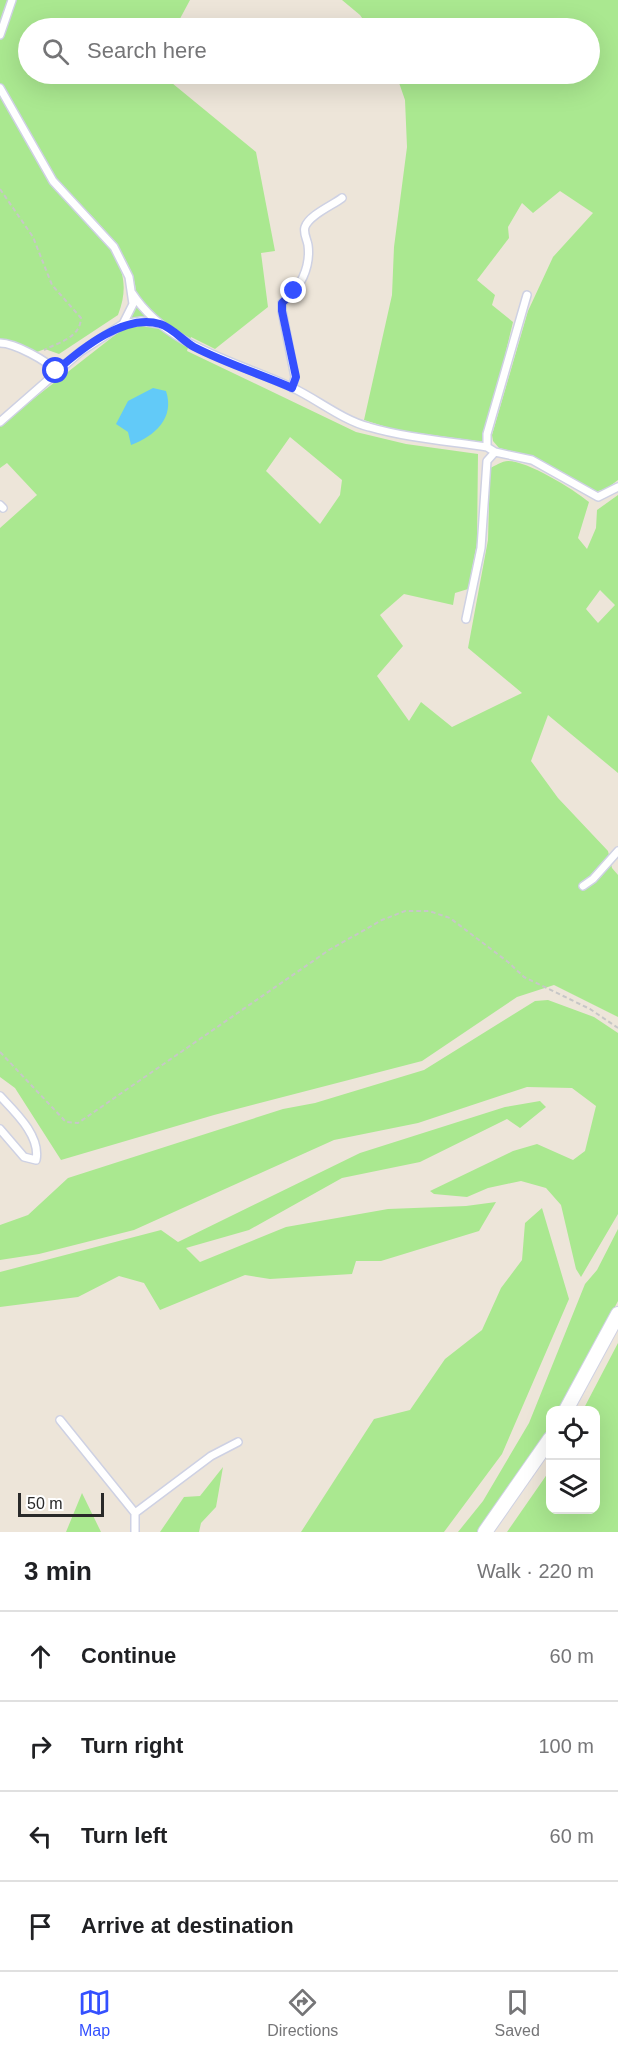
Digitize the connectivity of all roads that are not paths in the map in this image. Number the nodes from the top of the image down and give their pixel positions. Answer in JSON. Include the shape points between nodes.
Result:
{"nodes":[{"id":1,"x":12,"y":0,"type":"edge"},
{"id":2,"x":0,"y":35,"type":"edge"},
{"id":3,"x":0,"y":88,"type":"edge"},
{"id":4,"x":342,"y":198,"type":"dead end"},
{"id":5,"x":132,"y":293,"type":"junction"},
{"id":6,"x":527,"y":295,"type":"dead end"},
{"id":7,"x":123,"y":324,"type":"junction"},
{"id":8,"x":162,"y":324,"type":"junction"},
{"id":9,"x":0,"y":343,"type":"edge"},
{"id":10,"x":56,"y":371,"type":"junction"},
{"id":11,"x":292,"y":388,"type":"junction"},
{"id":12,"x":0,"y":422,"type":"edge"},
{"id":13,"x":487,"y":447,"type":"junction"},
{"id":14,"x":495,"y":452,"type":"junction"},
{"id":15,"x":618,"y":487,"type":"edge"},
{"id":16,"x":466,"y":619,"type":"dead end"},
{"id":17,"x":618,"y":851,"type":"edge"},
{"id":18,"x":583,"y":886,"type":"dead end"},
{"id":19,"x":0,"y":1096,"type":"edge"},
{"id":20,"x":0,"y":1129,"type":"edge"},
{"id":21,"x":618,"y":1314,"type":"edge"},
{"id":22,"x":568,"y":1406,"type":"edge"},
{"id":23,"x":60,"y":1420,"type":"dead end"},
{"id":24,"x":238,"y":1442,"type":"dead end"},
{"id":25,"x":546,"y":1445,"type":"edge"},
{"id":26,"x":135,"y":1513,"type":"junction"},
{"id":27,"x":135,"y":1532,"type":"edge"},
{"id":28,"x":485,"y":1532,"type":"edge"}],
"edges":[{"from":1,"to":2,"type":"lane"},
{"from":3,"to":5,"type":"lane","via":[[53,181],[114,247],[129,277]]},
{"from":4,"to":11,"type":"lane","via":[[308,221],[307,271],[290,298],[282,303],[296,377]]},
{"from":5,"to":7,"type":"lane","via":[[133,304]]},
{"from":5,"to":8,"type":"lane","via":[[144,311]]},
{"from":6,"to":13,"type":"lane","via":[[487,434]]},
{"from":7,"to":8,"type":"lane"},
{"from":7,"to":10,"type":"lane"},
{"from":8,"to":11,"type":"lane","via":[[194,347]]},
{"from":9,"to":10,"type":"lane","via":[[23,350]]},
{"from":10,"to":12,"type":"lane"},
{"from":11,"to":13,"type":"lane","via":[[365,426],[396,435]]},
{"from":13,"to":14,"type":"lane"},
{"from":14,"to":15,"type":"lane","via":[[532,460],[598,497]]},
{"from":14,"to":16,"type":"lane","via":[[487,461],[481,548]]},
{"from":17,"to":18,"type":"lane"},
{"from":19,"to":20,"type":"lane","via":[[31,1132],[38,1153],[36,1160],[24,1157]]},
{"from":21,"to":22,"type":"street"},
{"from":23,"to":26,"type":"lane"},
{"from":24,"to":26,"type":"lane","via":[[211,1456]]},
{"from":25,"to":28,"type":"street"},
{"from":26,"to":27,"type":"lane"}]}
